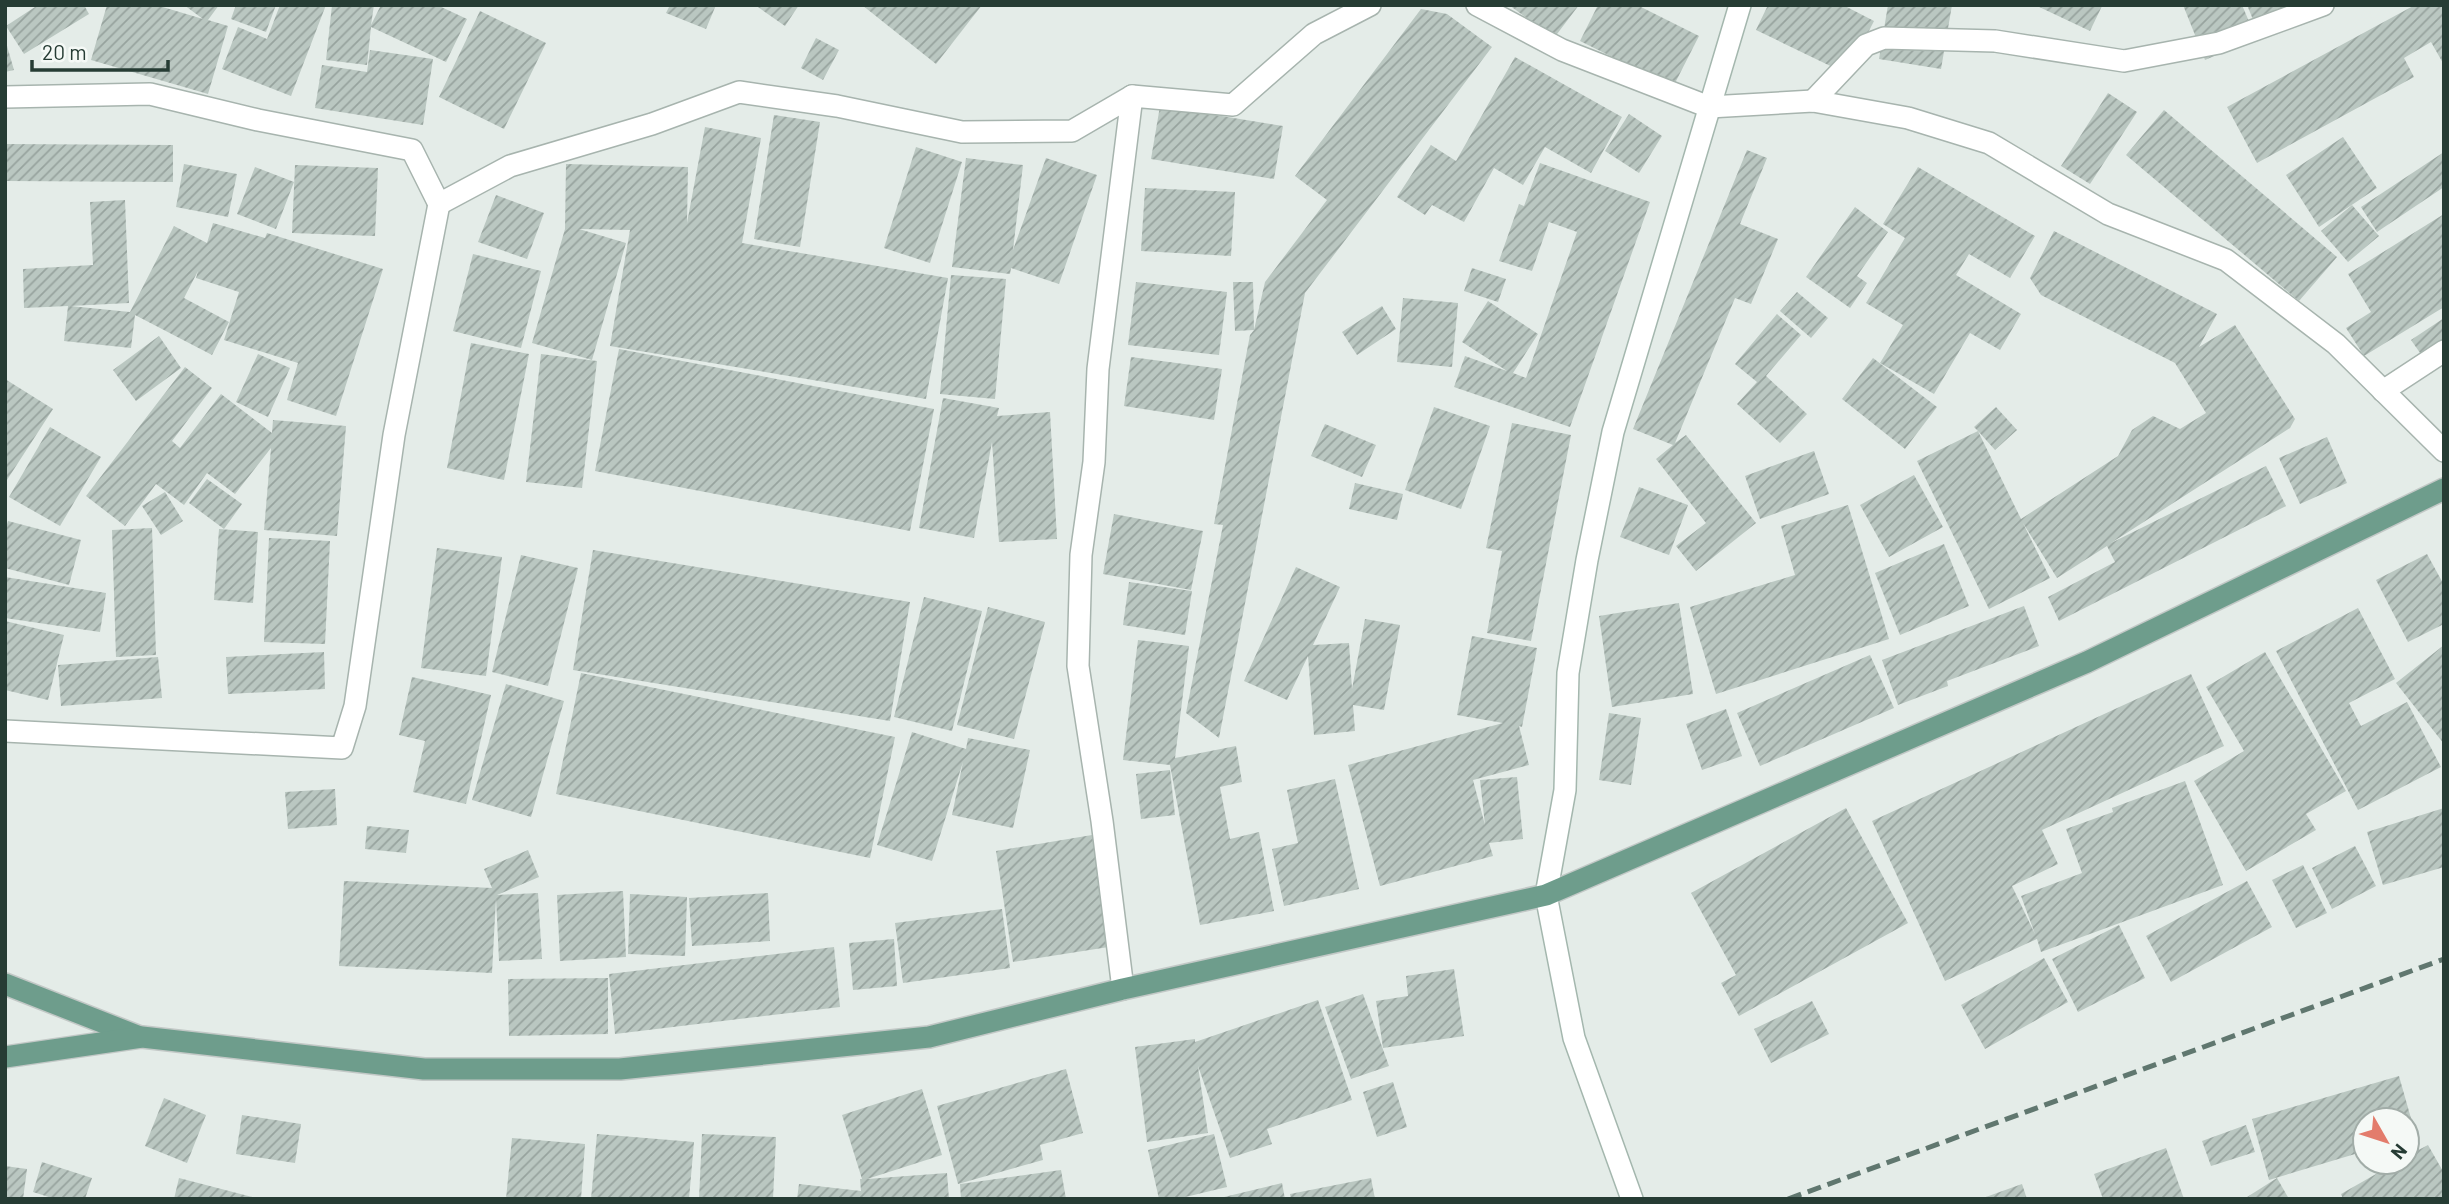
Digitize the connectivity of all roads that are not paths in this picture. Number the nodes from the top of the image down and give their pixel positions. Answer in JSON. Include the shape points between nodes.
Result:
{"nodes":[{"id":1,"x":1370,"y":5,"type":"edge"},
{"id":2,"x":1477,"y":5,"type":"edge"},
{"id":3,"x":1740,"y":5,"type":"edge"},
{"id":4,"x":2323,"y":5,"type":"edge"},
{"id":5,"x":1132,"y":96,"type":"junction"},
{"id":6,"x":5,"y":97,"type":"edge"},
{"id":7,"x":1813,"y":101,"type":"junction"},
{"id":8,"x":1709,"y":107,"type":"junction"},
{"id":9,"x":439,"y":204,"type":"junction"},
{"id":10,"x":2444,"y":351,"type":"edge"},
{"id":11,"x":2383,"y":391,"type":"junction"},
{"id":12,"x":2444,"y":452,"type":"edge"},
{"id":13,"x":2444,"y":489,"type":"edge"},
{"id":14,"x":5,"y":731,"type":"edge"},
{"id":15,"x":1546,"y":895,"type":"junction"},
{"id":16,"x":5,"y":984,"type":"edge"},
{"id":17,"x":1123,"y":989,"type":"junction"},
{"id":18,"x":142,"y":1037,"type":"junction"},
{"id":19,"x":5,"y":1057,"type":"edge"},
{"id":20,"x":1632,"y":1199,"type":"edge"}],
"edges":[{"from":1,"to":5,"type":"street","via":[[1314,34],[1233,105]]},
{"from":2,"to":8,"type":"street","via":[[1562,50]]},
{"from":3,"to":8,"type":"street"},
{"from":4,"to":7,"type":"street","via":[[2219,43],[2124,61],[1995,41],[1884,38],[1866,45]]},
{"from":5,"to":9,"type":"street","via":[[1072,131],[962,132],[837,106],[739,92],[652,124],[510,166]]},
{"from":5,"to":17,"type":"street","via":[[1098,369],[1094,462],[1081,555],[1078,666]]},
{"from":6,"to":9,"type":"street","via":[[150,94],[412,150]]},
{"from":7,"to":8,"type":"street"},
{"from":7,"to":11,"type":"street","via":[[1908,118],[1989,143],[2108,215],[2226,260],[2336,344]]},
{"from":8,"to":15,"type":"street","via":[[1613,432],[1568,673],[1565,790]]},
{"from":9,"to":14,"type":"street","via":[[394,435],[355,706],[342,748]]},
{"from":10,"to":11,"type":"street"},
{"from":11,"to":12,"type":"street"},
{"from":13,"to":15,"type":"main road","via":[[2087,662]]},
{"from":15,"to":17,"type":"main road"},
{"from":15,"to":20,"type":"street","via":[[1574,1038]]},
{"from":16,"to":18,"type":"main road"},
{"from":17,"to":18,"type":"main road","via":[[929,1037],[620,1069],[424,1069]]},
{"from":18,"to":19,"type":"main road"}]}
